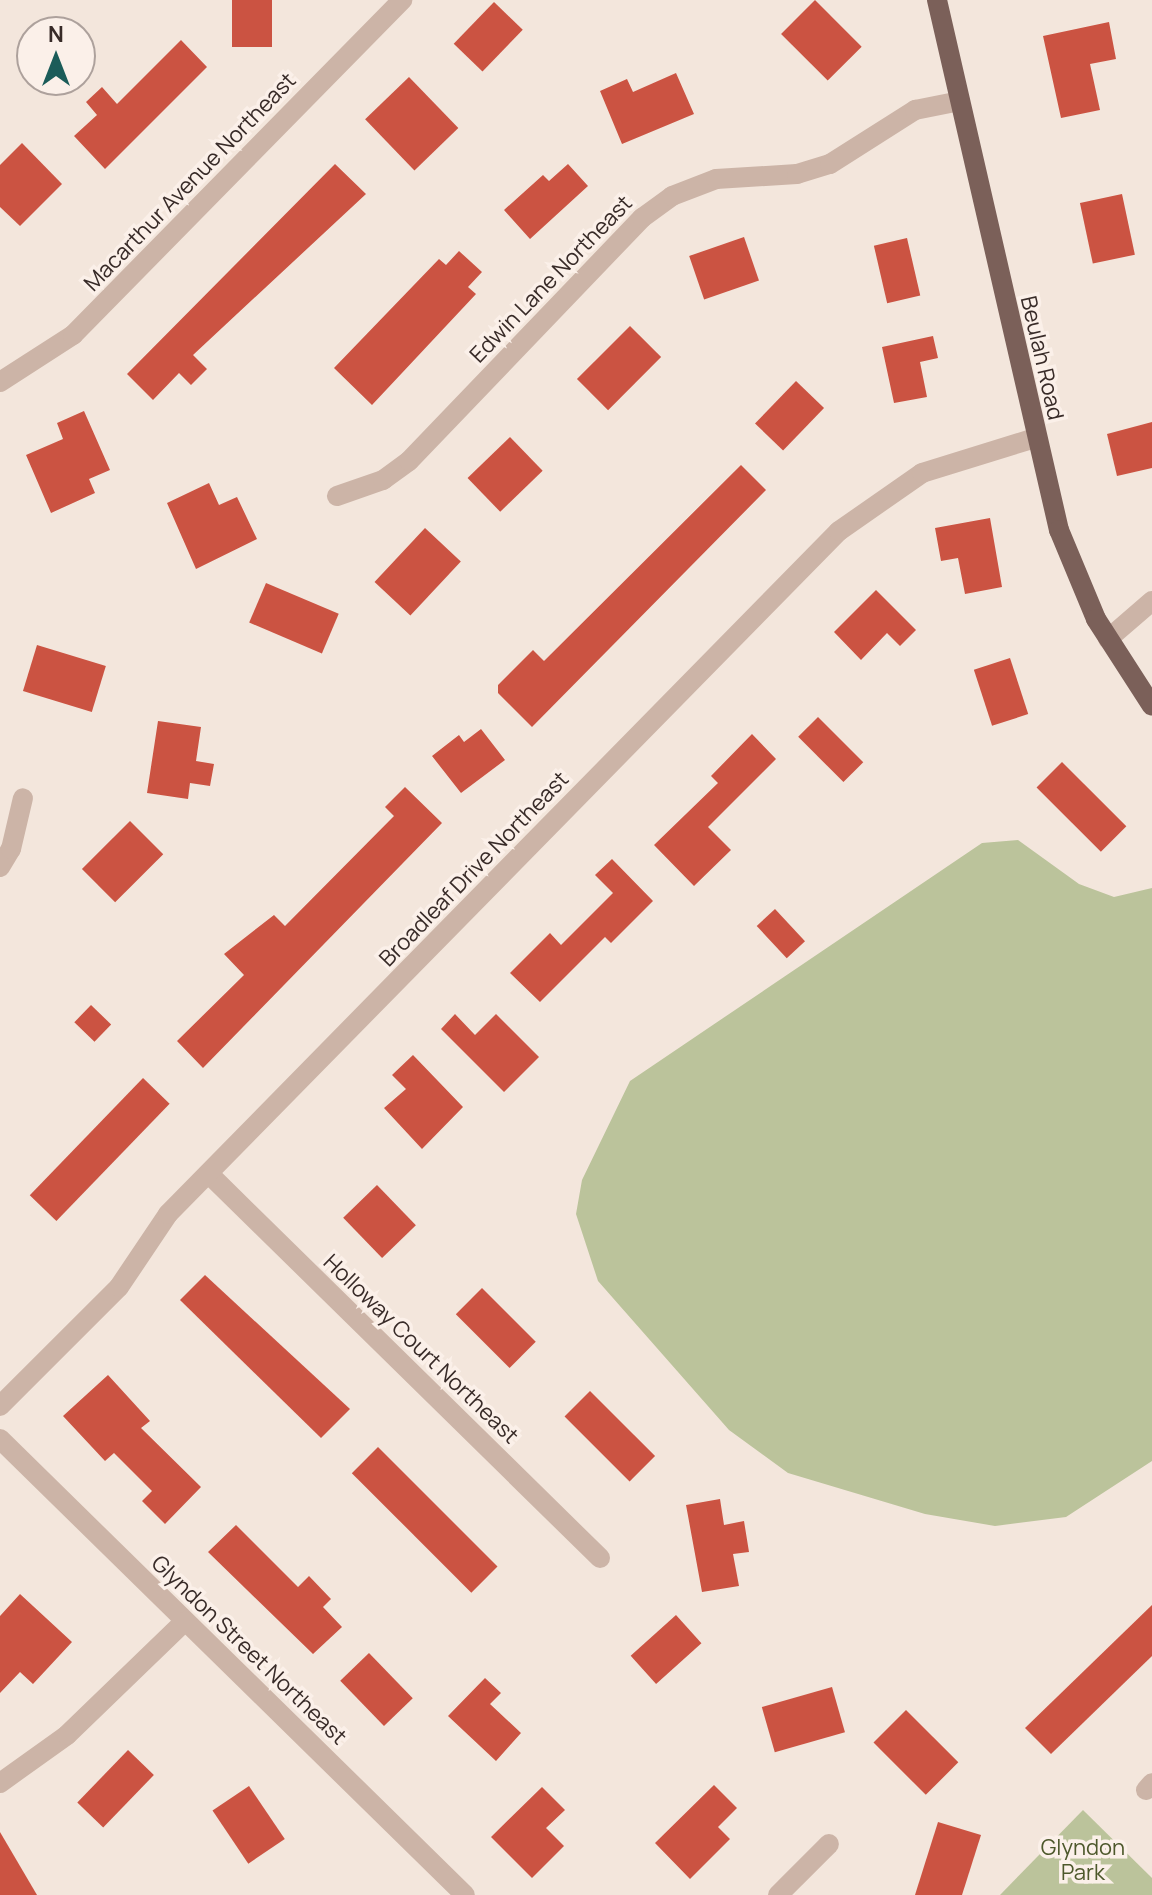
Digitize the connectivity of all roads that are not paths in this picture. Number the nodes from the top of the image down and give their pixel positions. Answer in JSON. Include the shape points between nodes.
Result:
{"nodes":[{"id":1,"x":937,"y":0,"type":"edge"},
{"id":2,"x":400,"y":1,"type":"edge"},
{"id":3,"x":960,"y":101,"type":"junction"},
{"id":4,"x":0,"y":382,"type":"edge"},
{"id":5,"x":1035,"y":438,"type":"junction"},
{"id":6,"x":337,"y":496,"type":"dead end"},
{"id":7,"x":1152,"y":601,"type":"edge"},
{"id":8,"x":1108,"y":639,"type":"junction"},
{"id":9,"x":1152,"y":706,"type":"edge"},
{"id":10,"x":23,"y":798,"type":"dead end"},
{"id":11,"x":0,"y":867,"type":"edge"},
{"id":12,"x":209,"y":1174,"type":"junction"},
{"id":13,"x":0,"y":1406,"type":"edge"},
{"id":14,"x":0,"y":1439,"type":"edge"},
{"id":15,"x":600,"y":1558,"type":"dead end"},
{"id":16,"x":184,"y":1622,"type":"junction"},
{"id":17,"x":0,"y":1783,"type":"edge"},
{"id":18,"x":829,"y":1844,"type":"dead end"},
{"id":19,"x":465,"y":1895,"type":"edge"},
{"id":20,"x":778,"y":1895,"type":"edge"}],
"edges":[{"from":1,"to":3,"type":"main road","name":"Beulah Road"},
{"from":2,"to":4,"type":"street","name":"Macarthur Avenue Northeast","via":[[73,335]]},
{"from":3,"to":5,"type":"main road","name":"Beulah Road"},
{"from":3,"to":6,"type":"street","name":"Edwin Lane Northeast","via":[[915,110],[830,164],[797,174],[716,179],[672,196],[642,218],[409,461],[383,480]]},
{"from":5,"to":8,"type":"main road","name":"Beulah Road","via":[[1059,530]]},
{"from":5,"to":12,"type":"street","name":"Broadleaf Drive Northeast","via":[[922,473],[839,531]]},
{"from":7,"to":8,"type":"street"},
{"from":8,"to":9,"type":"main road","name":"Beulah Road"},
{"from":10,"to":11,"type":"street","via":[[16,835]]},
{"from":12,"to":13,"type":"street","name":"Broadleaf Drive Northeast","via":[[151,1232],[119,1287]]},
{"from":12,"to":15,"type":"street","name":"Holloway Court Northeast"},
{"from":14,"to":16,"type":"street","name":"Glyndon Street Northeast"},
{"from":16,"to":17,"type":"street","via":[[67,1735]]},
{"from":16,"to":19,"type":"street","name":"Glyndon Street Northeast"},
{"from":18,"to":20,"type":"street"}]}
